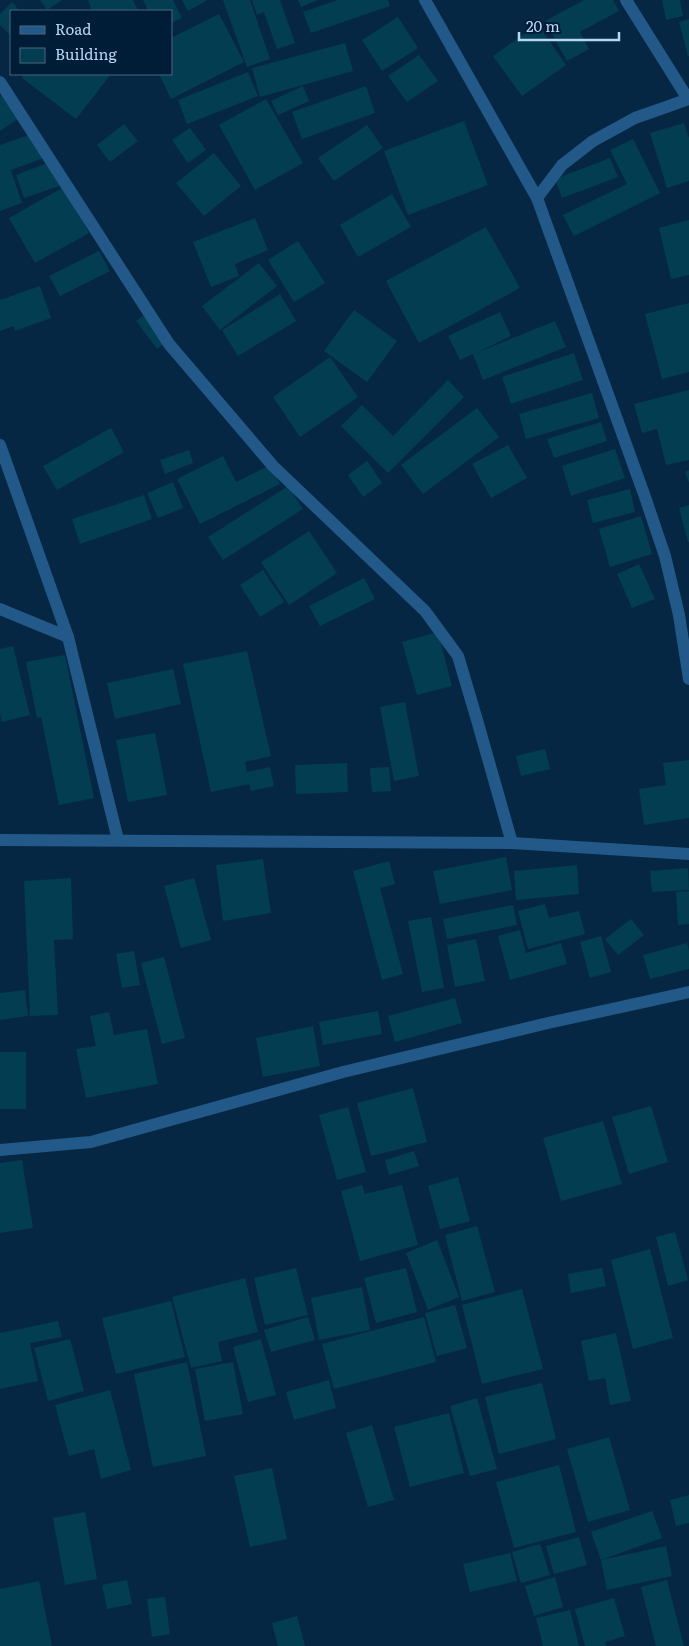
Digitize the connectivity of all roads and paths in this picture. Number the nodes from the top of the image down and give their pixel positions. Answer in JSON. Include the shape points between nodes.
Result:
{"nodes":[{"id":1,"x":425,"y":0,"type":"edge"},
{"id":2,"x":626,"y":0,"type":"edge"},
{"id":3,"x":0,"y":82,"type":"edge"},
{"id":4,"x":688,"y":99,"type":"edge"},
{"id":5,"x":537,"y":198,"type":"junction"},
{"id":6,"x":0,"y":445,"type":"edge"},
{"id":7,"x":0,"y":609,"type":"edge"},
{"id":8,"x":68,"y":637,"type":"junction"},
{"id":9,"x":689,"y":679,"type":"edge"},
{"id":10,"x":0,"y":840,"type":"edge"},
{"id":11,"x":118,"y":840,"type":"junction"},
{"id":12,"x":512,"y":843,"type":"junction"},
{"id":13,"x":689,"y":854,"type":"edge"},
{"id":14,"x":689,"y":992,"type":"edge"},
{"id":15,"x":0,"y":1150,"type":"edge"}],
"edges":[{"from":1,"to":5,"type":"street"},
{"from":2,"to":4,"type":"street"},
{"from":3,"to":12,"type":"street","via":[[169,344],[273,466],[425,611],[458,656]]},
{"from":4,"to":5,"type":"street","via":[[634,118],[593,141],[562,165]]},
{"from":5,"to":9,"type":"street","via":[[664,556],[679,615]]},
{"from":6,"to":8,"type":"street"},
{"from":7,"to":8,"type":"street"},
{"from":8,"to":11,"type":"street"},
{"from":10,"to":11,"type":"street"},
{"from":11,"to":12,"type":"street"},
{"from":12,"to":13,"type":"street"},
{"from":14,"to":15,"type":"street","via":[[343,1072],[91,1142]]}]}
